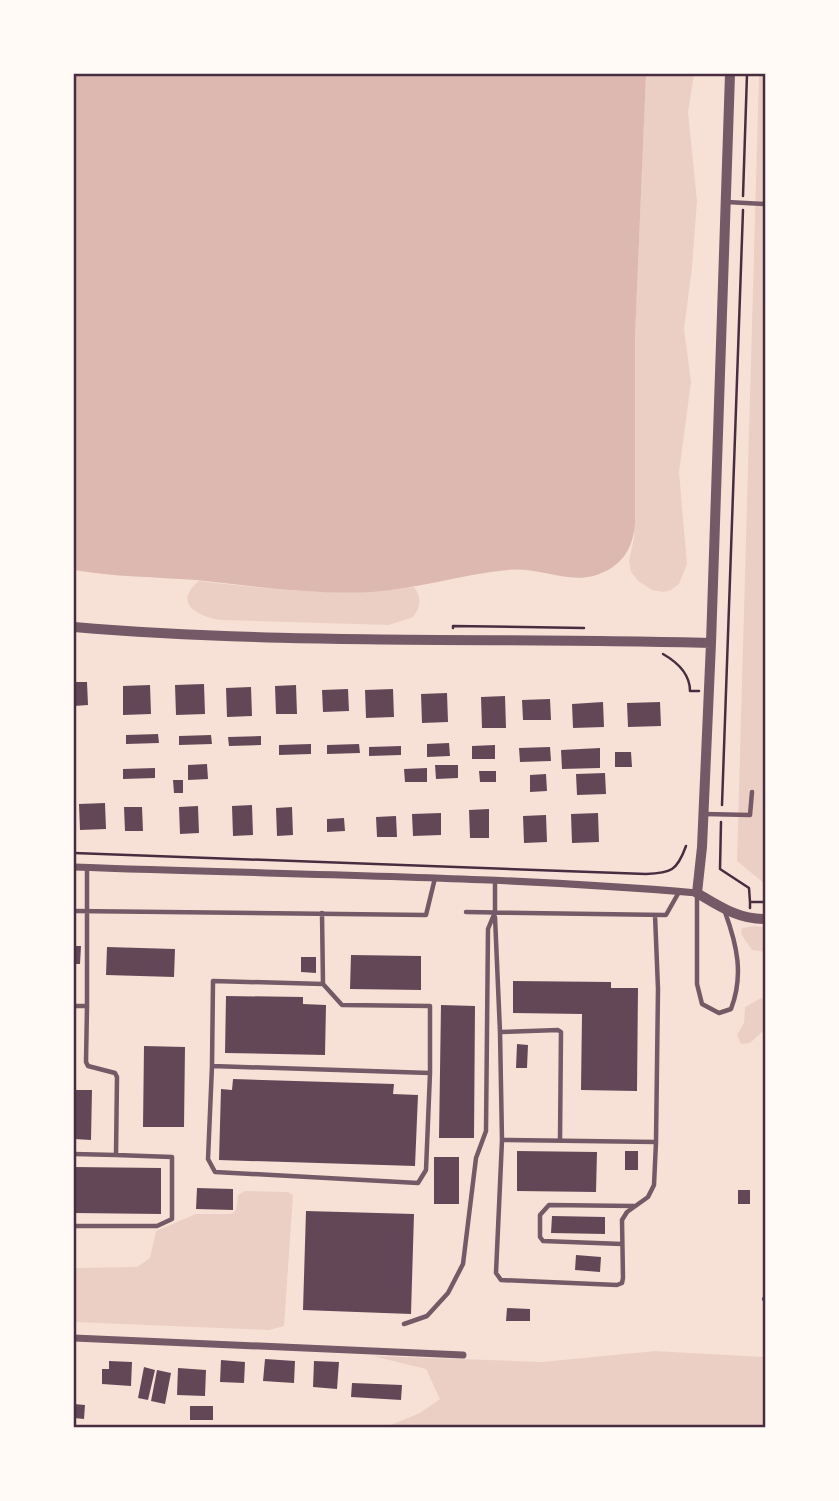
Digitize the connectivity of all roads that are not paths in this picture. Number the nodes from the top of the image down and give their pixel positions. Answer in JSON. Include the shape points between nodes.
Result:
{"nodes":[{"id":1,"x":730,"y":74,"type":"edge"},
{"id":2,"x":726,"y":202,"type":"junction"},
{"id":3,"x":765,"y":204,"type":"edge"},
{"id":4,"x":74,"y":627,"type":"edge"},
{"id":5,"x":711,"y":643,"type":"junction"},
{"id":6,"x":752,"y":792,"type":"dead end"},
{"id":7,"x":703,"y":814,"type":"junction"},
{"id":8,"x":74,"y":867,"type":"edge"},
{"id":9,"x":87,"y":868,"type":"junction"},
{"id":10,"x":435,"y":878,"type":"junction"},
{"id":11,"x":495,"y":881,"type":"junction"},
{"id":12,"x":679,"y":891,"type":"junction"},
{"id":13,"x":697,"y":893,"type":"junction"},
{"id":14,"x":724,"y":909,"type":"junction"},
{"id":15,"x":74,"y":911,"type":"edge"},
{"id":16,"x":87,"y":911,"type":"junction"},
{"id":17,"x":466,"y":912,"type":"dead end"},
{"id":18,"x":495,"y":912,"type":"junction"},
{"id":19,"x":322,"y":913,"type":"junction"},
{"id":20,"x":655,"y":915,"type":"junction"},
{"id":21,"x":765,"y":919,"type":"edge"},
{"id":22,"x":323,"y":984,"type":"junction"},
{"id":23,"x":74,"y":1006,"type":"edge"},
{"id":24,"x":87,"y":1006,"type":"junction"},
{"id":25,"x":500,"y":1032,"type":"junction"},
{"id":26,"x":212,"y":1066,"type":"junction"},
{"id":27,"x":430,"y":1073,"type":"junction"},
{"id":28,"x":502,"y":1140,"type":"junction"},
{"id":29,"x":560,"y":1140,"type":"junction"},
{"id":30,"x":656,"y":1142,"type":"junction"},
{"id":31,"x":74,"y":1154,"type":"edge"},
{"id":32,"x":116,"y":1155,"type":"junction"},
{"id":33,"x":635,"y":1206,"type":"junction"},
{"id":34,"x":74,"y":1226,"type":"edge"},
{"id":35,"x":622,"y":1244,"type":"junction"},
{"id":36,"x":404,"y":1324,"type":"dead end"},
{"id":37,"x":74,"y":1338,"type":"edge"},
{"id":38,"x":463,"y":1355,"type":"dead end"}],
"edges":[{"from":1,"to":2,"type":"street"},
{"from":2,"to":3,"type":"lane"},
{"from":2,"to":5,"type":"street"},
{"from":4,"to":5,"type":"street","via":[[286,638]]},
{"from":5,"to":7,"type":"street"},
{"from":6,"to":7,"type":"lane","via":[[750,815]]},
{"from":7,"to":13,"type":"street"},
{"from":8,"to":9,"type":"street"},
{"from":9,"to":10,"type":"street"},
{"from":9,"to":16,"type":"lane"},
{"from":10,"to":11,"type":"street"},
{"from":10,"to":19,"type":"lane","via":[[426,915]]},
{"from":11,"to":12,"type":"street"},
{"from":11,"to":18,"type":"lane"},
{"from":12,"to":13,"type":"street"},
{"from":12,"to":20,"type":"lane","via":[[666,915]]},
{"from":13,"to":14,"type":"street"},
{"from":13,"to":14,"type":"lane","via":[[697,984],[702,1003],[719,1013],[731,1009],[738,977],[736,944]]},
{"from":14,"to":21,"type":"street"},
{"from":15,"to":16,"type":"lane"},
{"from":16,"to":19,"type":"lane"},
{"from":16,"to":24,"type":"lane"},
{"from":17,"to":18,"type":"lane"},
{"from":18,"to":20,"type":"lane"},
{"from":18,"to":25,"type":"lane"},
{"from":18,"to":36,"type":"lane","via":[[488,929],[486,1131],[476,1158],[463,1265],[448,1293],[426,1316]]},
{"from":19,"to":22,"type":"lane"},
{"from":20,"to":30,"type":"lane"},
{"from":22,"to":26,"type":"lane","via":[[213,981]]},
{"from":22,"to":27,"type":"lane","via":[[342,1005],[430,1006]]},
{"from":23,"to":24,"type":"lane"},
{"from":24,"to":32,"type":"lane","via":[[86,1062],[117,1077]]},
{"from":25,"to":28,"type":"lane"},
{"from":25,"to":29,"type":"lane","via":[[561,1032]]},
{"from":26,"to":27,"type":"lane"},
{"from":26,"to":27,"type":"lane","via":[[208,1159],[215,1172],[418,1183],[426,1170]]},
{"from":28,"to":29,"type":"lane"},
{"from":28,"to":35,"type":"lane","via":[[496,1273],[501,1280],[618,1286],[623,1278]]},
{"from":29,"to":30,"type":"lane"},
{"from":30,"to":33,"type":"lane","via":[[653,1185],[648,1197]]},
{"from":31,"to":32,"type":"lane"},
{"from":32,"to":34,"type":"lane","via":[[172,1157],[172,1219],[157,1226]]},
{"from":33,"to":35,"type":"lane","via":[[622,1220]]},
{"from":33,"to":35,"type":"lane","via":[[549,1205],[540,1215],[543,1241]]},
{"from":37,"to":38,"type":"street"}]}
